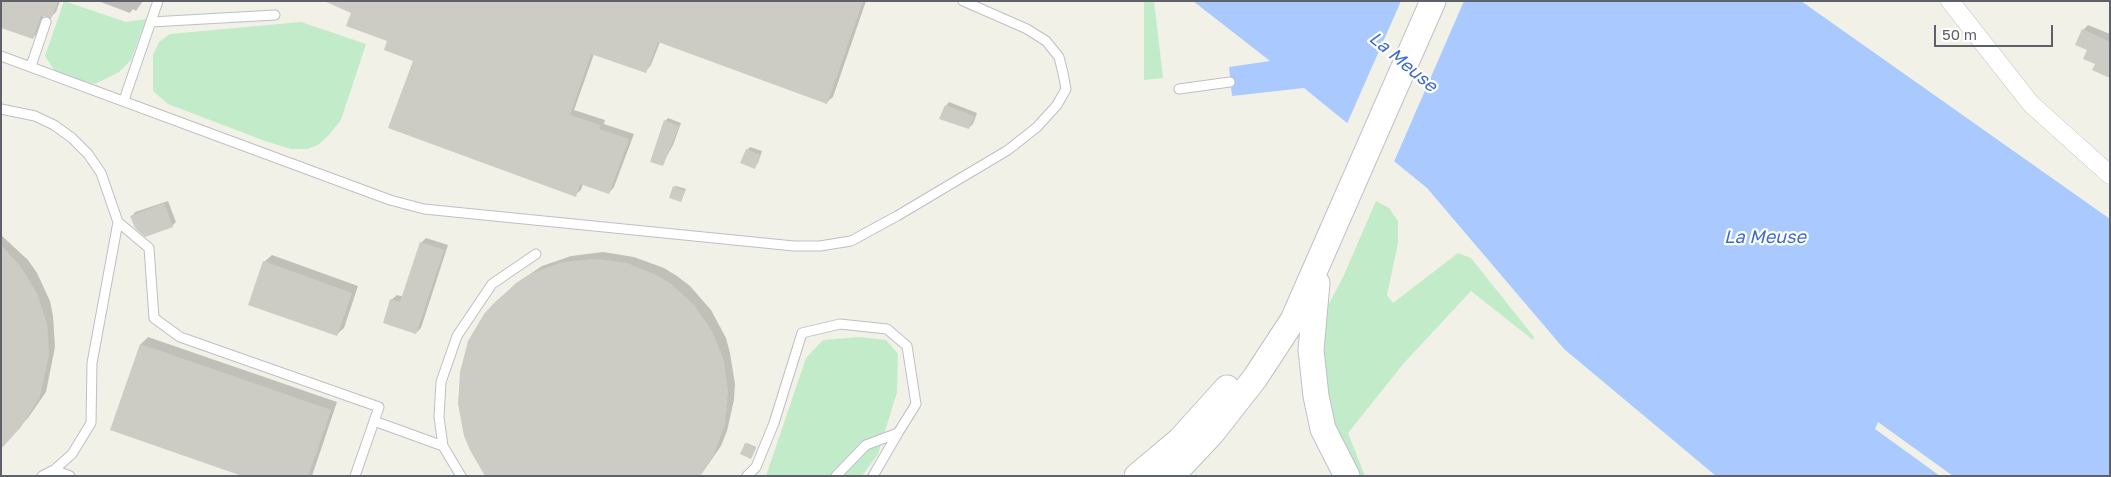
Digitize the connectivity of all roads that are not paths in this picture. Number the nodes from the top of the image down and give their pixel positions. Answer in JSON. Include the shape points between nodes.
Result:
{"nodes":[{"id":1,"x":158,"y":1,"type":"edge"},
{"id":2,"x":963,"y":1,"type":"edge"},
{"id":3,"x":1433,"y":1,"type":"edge"},
{"id":4,"x":1950,"y":1,"type":"edge"},
{"id":5,"x":275,"y":15,"type":"dead end"},
{"id":6,"x":46,"y":22,"type":"dead end"},
{"id":7,"x":151,"y":22,"type":"junction"},
{"id":8,"x":1,"y":56,"type":"edge"},
{"id":9,"x":31,"y":66,"type":"junction"},
{"id":10,"x":1230,"y":82,"type":"dead end"},
{"id":11,"x":1178,"y":89,"type":"dead end"},
{"id":12,"x":124,"y":100,"type":"junction"},
{"id":13,"x":1,"y":109,"type":"edge"},
{"id":14,"x":2110,"y":175,"type":"edge"},
{"id":15,"x":118,"y":222,"type":"junction"},
{"id":16,"x":536,"y":254,"type":"dead end"},
{"id":17,"x":1318,"y":260,"type":"junction"},
{"id":18,"x":374,"y":421,"type":"junction"},
{"id":19,"x":898,"y":433,"type":"junction"},
{"id":20,"x":443,"y":446,"type":"junction"},
{"id":21,"x":54,"y":470,"type":"junction"},
{"id":22,"x":42,"y":476,"type":"edge"},
{"id":23,"x":70,"y":476,"type":"edge"},
{"id":24,"x":355,"y":476,"type":"edge"},
{"id":25,"x":461,"y":476,"type":"edge"},
{"id":26,"x":748,"y":476,"type":"edge"},
{"id":27,"x":836,"y":476,"type":"edge"},
{"id":28,"x":873,"y":476,"type":"edge"},
{"id":29,"x":1137,"y":476,"type":"edge"},
{"id":30,"x":1169,"y":476,"type":"edge"},
{"id":31,"x":1347,"y":476,"type":"edge"}],
"edges":[{"from":1,"to":7,"type":"lane"},
{"from":2,"to":12,"type":"lane","via":[[1027,29],[1046,41],[1059,57],[1063,72],[1066,89],[1058,105],[1008,150],[906,211],[851,241],[820,246],[424,209],[390,200]]},
{"from":3,"to":17,"type":"main road"},
{"from":4,"to":14,"type":"street","via":[[2032,104]]},
{"from":5,"to":7,"type":"lane"},
{"from":6,"to":9,"type":"lane"},
{"from":7,"to":12,"type":"lane"},
{"from":8,"to":9,"type":"lane"},
{"from":9,"to":12,"type":"lane"},
{"from":10,"to":11,"type":"lane"},
{"from":13,"to":15,"type":"lane","via":[[35,116],[54,124],[72,138],[101,173]]},
{"from":15,"to":18,"type":"lane","via":[[148,248],[154,318],[180,338],[379,407]]},
{"from":15,"to":21,"type":"lane","via":[[92,363],[91,423],[72,454]]},
{"from":16,"to":20,"type":"lane","via":[[492,284],[457,336],[441,382],[439,417]]},
{"from":17,"to":29,"type":"main road","via":[[1222,395],[1180,440]]},
{"from":17,"to":30,"type":"main road","via":[[1293,320],[1255,378],[1212,433]]},
{"from":17,"to":31,"type":"main road","via":[[1311,350],[1316,396],[1323,429]]},
{"from":18,"to":20,"type":"lane"},
{"from":18,"to":24,"type":"lane"},
{"from":19,"to":26,"type":"lane","via":[[916,404],[907,346],[888,329],[840,324],[802,333],[774,423],[756,466]]},
{"from":19,"to":27,"type":"lane","via":[[866,446]]},
{"from":19,"to":28,"type":"lane"},
{"from":20,"to":25,"type":"lane"},
{"from":21,"to":22,"type":"lane"},
{"from":21,"to":23,"type":"lane"}]}
